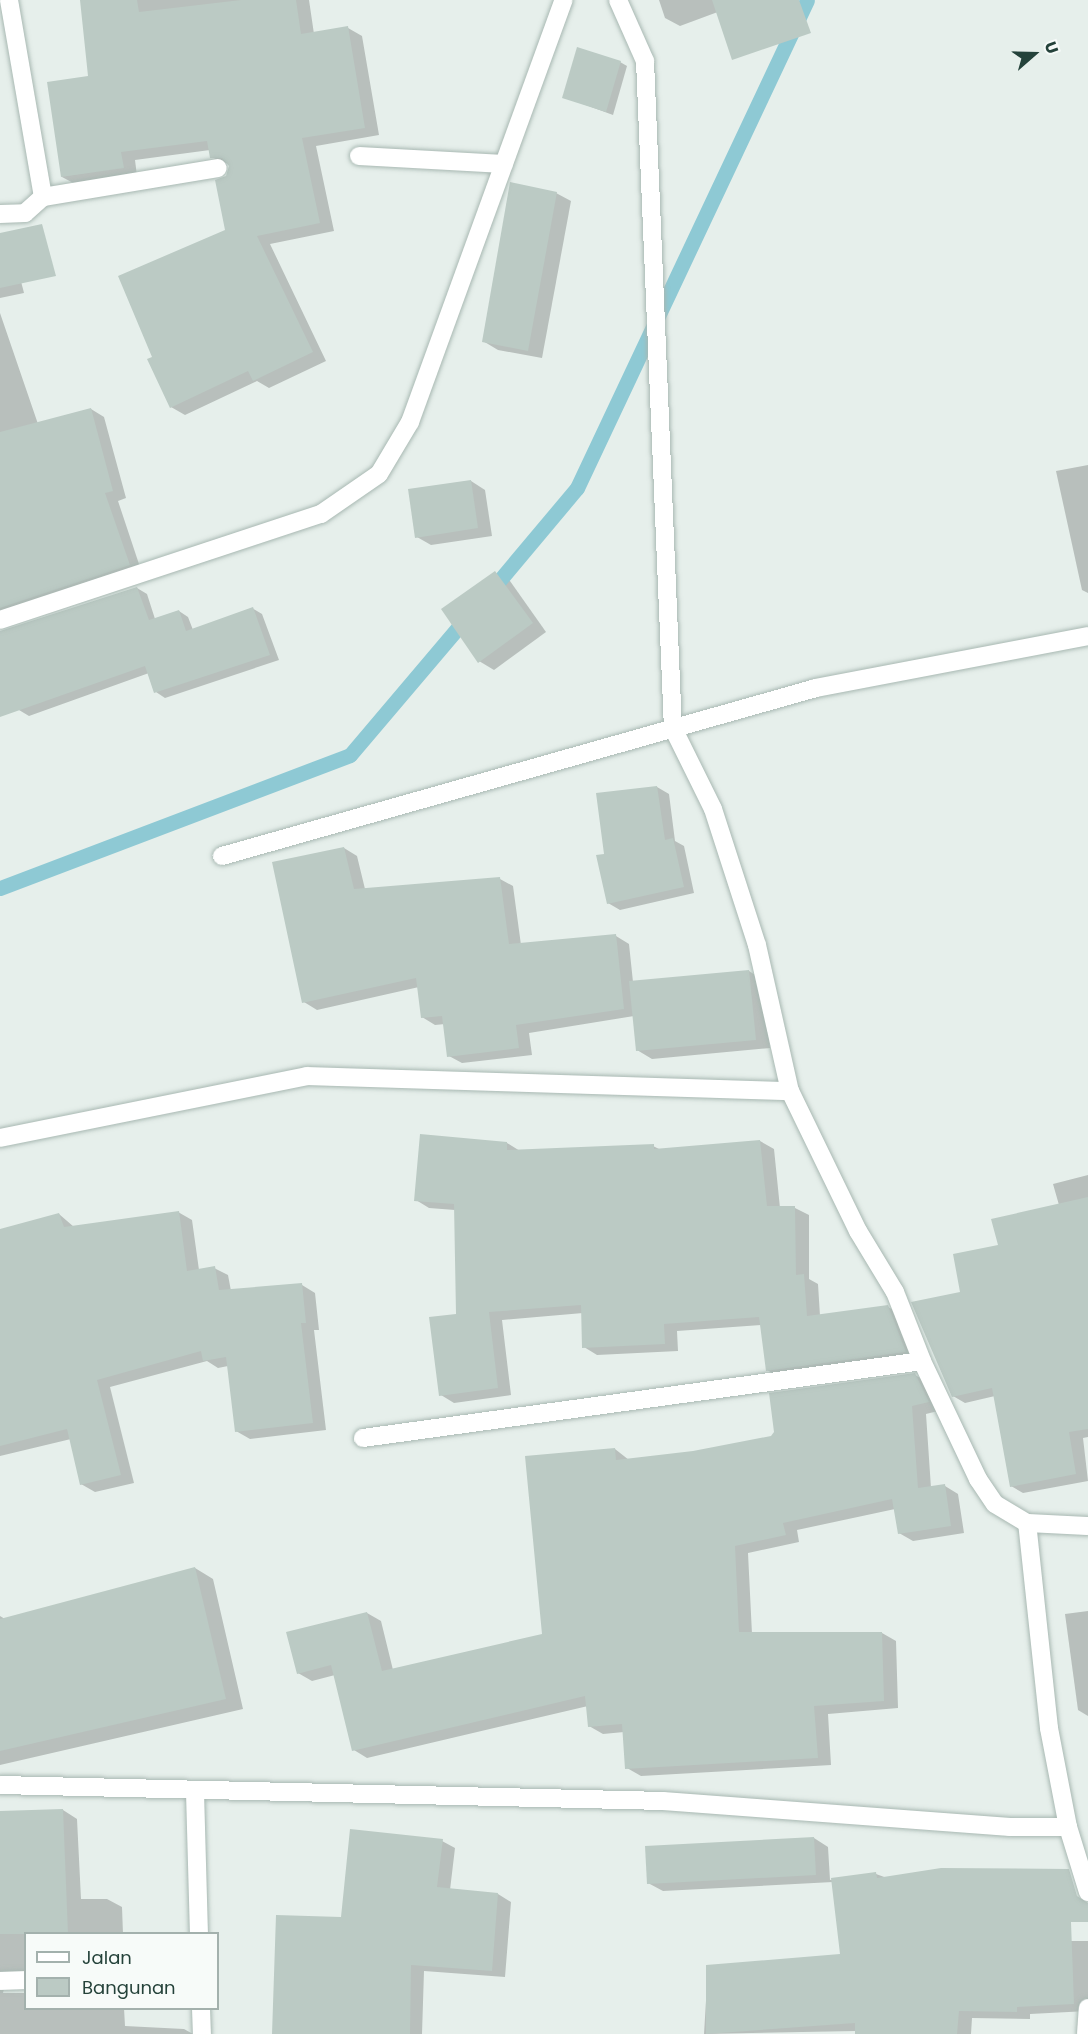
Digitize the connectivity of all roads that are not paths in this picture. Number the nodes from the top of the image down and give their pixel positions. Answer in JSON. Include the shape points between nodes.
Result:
{"nodes":[{"id":1,"x":9,"y":0,"type":"edge"},
{"id":2,"x":564,"y":0,"type":"edge"},
{"id":3,"x":618,"y":0,"type":"edge"},
{"id":4,"x":359,"y":156,"type":"dead end"},
{"id":5,"x":504,"y":164,"type":"junction"},
{"id":6,"x":218,"y":168,"type":"dead end"},
{"id":7,"x":44,"y":197,"type":"junction"},
{"id":8,"x":0,"y":214,"type":"edge"},
{"id":9,"x":0,"y":620,"type":"edge"},
{"id":10,"x":1088,"y":636,"type":"edge"},
{"id":11,"x":673,"y":728,"type":"junction"},
{"id":12,"x":222,"y":856,"type":"dead end"},
{"id":13,"x":790,"y":1091,"type":"junction"},
{"id":14,"x":0,"y":1138,"type":"edge"},
{"id":15,"x":922,"y":1361,"type":"junction"},
{"id":16,"x":363,"y":1438,"type":"dead end"},
{"id":17,"x":1027,"y":1523,"type":"junction"},
{"id":18,"x":1088,"y":1526,"type":"edge"},
{"id":19,"x":0,"y":1785,"type":"edge"},
{"id":20,"x":195,"y":1792,"type":"junction"},
{"id":21,"x":1068,"y":1827,"type":"junction"},
{"id":22,"x":1088,"y":1892,"type":"edge"},
{"id":23,"x":199,"y":1932,"type":"edge"},
{"id":24,"x":24,"y":1980,"type":"edge"},
{"id":25,"x":0,"y":1981,"type":"edge"},
{"id":26,"x":1088,"y":2008,"type":"edge"},
{"id":27,"x":201,"y":2010,"type":"edge"},
{"id":28,"x":202,"y":2034,"type":"edge"},
{"id":29,"x":1086,"y":2034,"type":"edge"}],
"edges":[{"from":1,"to":7,"type":"street"},
{"from":2,"to":5,"type":"street"},
{"from":3,"to":11,"type":"street","via":[[645,61]]},
{"from":4,"to":5,"type":"street"},
{"from":5,"to":9,"type":"street","via":[[410,422],[379,474],[321,514]]},
{"from":6,"to":7,"type":"street"},
{"from":7,"to":8,"type":"street","via":[[25,213]]},
{"from":10,"to":11,"type":"street","via":[[816,688]]},
{"from":11,"to":12,"type":"street"},
{"from":11,"to":13,"type":"street","via":[[713,809],[753,933]]},
{"from":13,"to":14,"type":"street","via":[[307,1076]]},
{"from":13,"to":15,"type":"street","via":[[858,1232],[895,1292]]},
{"from":15,"to":16,"type":"street"},
{"from":15,"to":17,"type":"street","via":[[978,1479],[995,1504]]},
{"from":17,"to":18,"type":"street"},
{"from":17,"to":21,"type":"street","via":[[1049,1728]]},
{"from":19,"to":20,"type":"street"},
{"from":20,"to":21,"type":"street","via":[[663,1802],[1010,1827]]},
{"from":20,"to":23,"type":"street"},
{"from":21,"to":22,"type":"street"},
{"from":24,"to":25,"type":"street"},
{"from":26,"to":29,"type":"street"},
{"from":27,"to":28,"type":"street"}]}
